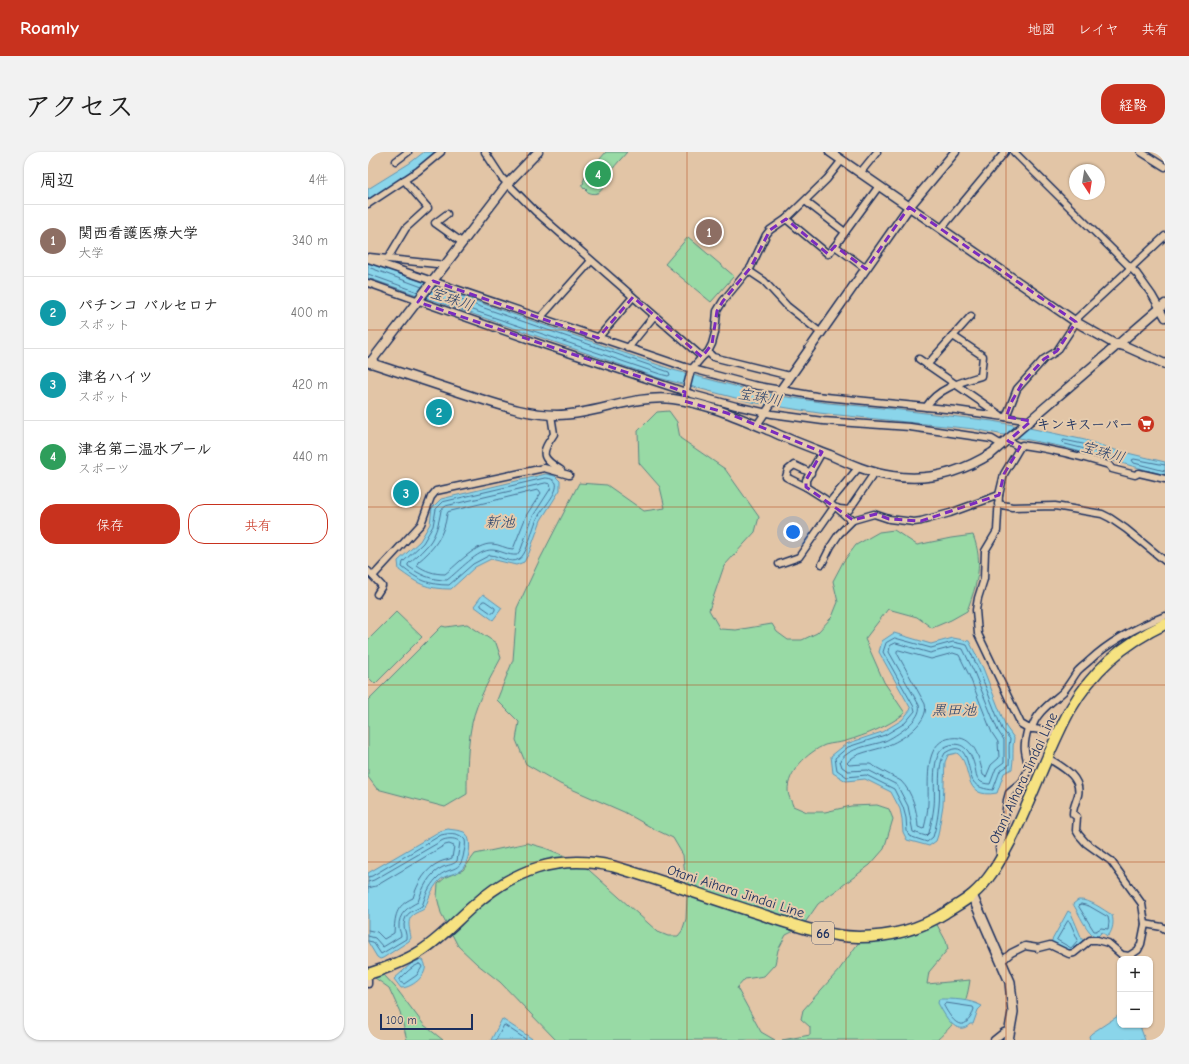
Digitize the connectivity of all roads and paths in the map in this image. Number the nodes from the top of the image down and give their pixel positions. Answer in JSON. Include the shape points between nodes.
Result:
{"nodes":[{"id":1,"x":408,"y":152,"type":"edge"},
{"id":2,"x":441,"y":152,"type":"edge"},
{"id":3,"x":485,"y":152,"type":"edge"},
{"id":4,"x":538,"y":152,"type":"edge"},
{"id":5,"x":830,"y":152,"type":"edge"},
{"id":6,"x":877,"y":152,"type":"edge"},
{"id":7,"x":955,"y":152,"type":"edge"},
{"id":8,"x":1005,"y":152,"type":"edge"},
{"id":9,"x":1014,"y":152,"type":"edge"},
{"id":10,"x":1141,"y":152,"type":"edge"},
{"id":11,"x":842,"y":160,"type":"junction"},
{"id":12,"x":396,"y":162,"type":"dead end"},
{"id":13,"x":1165,"y":167,"type":"edge"},
{"id":14,"x":860,"y":173,"type":"junction"},
{"id":15,"x":404,"y":180,"type":"junction"},
{"id":16,"x":508,"y":184,"type":"junction"},
{"id":17,"x":879,"y":186,"type":"junction"},
{"id":18,"x":805,"y":201,"type":"junction"},
{"id":19,"x":368,"y":204,"type":"edge"},
{"id":20,"x":909,"y":207,"type":"junction"},
{"id":21,"x":447,"y":214,"type":"dead end"},
{"id":22,"x":786,"y":219,"type":"junction"},
{"id":23,"x":941,"y":229,"type":"junction"},
{"id":24,"x":845,"y":232,"type":"junction"},
{"id":25,"x":1165,"y":236,"type":"edge"},
{"id":26,"x":463,"y":243,"type":"junction"},
{"id":27,"x":835,"y":246,"type":"junction"},
{"id":28,"x":368,"y":258,"type":"edge"},
{"id":29,"x":388,"y":258,"type":"junction"},
{"id":30,"x":591,"y":261,"type":"junction"},
{"id":31,"x":446,"y":265,"type":"junction"},
{"id":32,"x":1131,"y":268,"type":"junction"},
{"id":33,"x":866,"y":269,"type":"junction"},
{"id":34,"x":749,"y":271,"type":"junction"},
{"id":35,"x":432,"y":282,"type":"junction"},
{"id":36,"x":368,"y":283,"type":"edge"},
{"id":37,"x":633,"y":297,"type":"junction"},
{"id":38,"x":418,"y":301,"type":"junction"},
{"id":39,"x":1162,"y":307,"type":"edge"},
{"id":40,"x":654,"y":316,"type":"junction"},
{"id":41,"x":971,"y":316,"type":"dead end"},
{"id":42,"x":541,"y":317,"type":"junction"},
{"id":43,"x":1165,"y":318,"type":"edge"},
{"id":44,"x":1075,"y":322,"type":"junction"},
{"id":45,"x":821,"y":333,"type":"junction"},
{"id":46,"x":953,"y":336,"type":"junction"},
{"id":47,"x":598,"y":338,"type":"junction"},
{"id":48,"x":1118,"y":345,"type":"junction"},
{"id":49,"x":628,"y":348,"type":"junction"},
{"id":50,"x":708,"y":352,"type":"junction"},
{"id":51,"x":702,"y":357,"type":"junction"},
{"id":52,"x":919,"y":359,"type":"dead end"},
{"id":53,"x":1165,"y":364,"type":"edge"},
{"id":54,"x":369,"y":365,"type":"edge"},
{"id":55,"x":927,"y":365,"type":"junction"},
{"id":56,"x":692,"y":369,"type":"junction"},
{"id":57,"x":790,"y":376,"type":"junction"},
{"id":58,"x":956,"y":385,"type":"junction"},
{"id":59,"x":686,"y":391,"type":"junction"},
{"id":60,"x":780,"y":391,"type":"junction"},
{"id":61,"x":684,"y":401,"type":"junction"},
{"id":62,"x":926,"y":406,"type":"junction"},
{"id":63,"x":767,"y":411,"type":"junction"},
{"id":64,"x":551,"y":415,"type":"junction"},
{"id":65,"x":1004,"y":417,"type":"junction"},
{"id":66,"x":1028,"y":423,"type":"junction"},
{"id":67,"x":757,"y":425,"type":"junction"},
{"id":68,"x":1005,"y":443,"type":"junction"},
{"id":69,"x":1020,"y":447,"type":"junction"},
{"id":70,"x":822,"y":452,"type":"junction"},
{"id":71,"x":859,"y":467,"type":"junction"},
{"id":72,"x":875,"y":472,"type":"junction"},
{"id":73,"x":811,"y":474,"type":"junction"},
{"id":74,"x":1165,"y":479,"type":"edge"},
{"id":75,"x":806,"y":487,"type":"junction"},
{"id":76,"x":999,"y":495,"type":"junction"},
{"id":77,"x":998,"y":504,"type":"junction"},
{"id":78,"x":834,"y":506,"type":"junction"},
{"id":79,"x":853,"y":520,"type":"junction"},
{"id":80,"x":1165,"y":561,"type":"edge"},
{"id":81,"x":779,"y":564,"type":"dead end"},
{"id":82,"x":822,"y":564,"type":"dead end"},
{"id":83,"x":370,"y":573,"type":"edge"},
{"id":84,"x":377,"y":594,"type":"dead end"},
{"id":85,"x":1165,"y":616,"type":"edge"},
{"id":86,"x":1165,"y":624,"type":"edge"},
{"id":87,"x":1030,"y":728,"type":"junction"},
{"id":88,"x":1059,"y":733,"type":"junction"},
{"id":89,"x":1048,"y":758,"type":"junction"},
{"id":90,"x":1001,"y":858,"type":"junction"},
{"id":91,"x":972,"y":895,"type":"junction"},
{"id":92,"x":1145,"y":924,"type":"junction"},
{"id":93,"x":1165,"y":929,"type":"edge"},
{"id":94,"x":1002,"y":961,"type":"junction"},
{"id":95,"x":368,"y":974,"type":"edge"},
{"id":96,"x":368,"y":980,"type":"edge"},
{"id":97,"x":368,"y":984,"type":"edge"},
{"id":98,"x":1010,"y":1030,"type":"junction"},
{"id":99,"x":994,"y":1040,"type":"edge"},
{"id":100,"x":1008,"y":1040,"type":"edge"}],
"edges":[{"from":1,"to":12,"type":"street"},
{"from":2,"to":15,"type":"street"},
{"from":3,"to":16,"type":"street"},
{"from":4,"to":16,"type":"street"},
{"from":5,"to":11,"type":"street"},
{"from":6,"to":14,"type":"street"},
{"from":7,"to":20,"type":"street"},
{"from":8,"to":23,"type":"street"},
{"from":9,"to":32,"type":"street"},
{"from":10,"to":13,"type":"street"},
{"from":11,"to":14,"type":"street"},
{"from":11,"to":18,"type":"street"},
{"from":14,"to":17,"type":"street"},
{"from":15,"to":19,"type":"street"},
{"from":15,"to":29,"type":"street","via":[[428,208],[406,228]]},
{"from":16,"to":26,"type":"street"},
{"from":16,"to":30,"type":"street","via":[[534,211]]},
{"from":17,"to":20,"type":"street"},
{"from":17,"to":24,"type":"street"},
{"from":18,"to":22,"type":"street"},
{"from":18,"to":24,"type":"street"},
{"from":20,"to":23,"type":"street"},
{"from":20,"to":33,"type":"street"},
{"from":21,"to":26,"type":"street","via":[[435,223]]},
{"from":22,"to":27,"type":"street","via":[[828,254]]},
{"from":22,"to":34,"type":"street","via":[[770,230]]},
{"from":23,"to":44,"type":"street"},
{"from":24,"to":27,"type":"street"},
{"from":25,"to":32,"type":"street"},
{"from":26,"to":31,"type":"street"},
{"from":27,"to":33,"type":"street"},
{"from":28,"to":29,"type":"street"},
{"from":28,"to":35,"type":"street"},
{"from":29,"to":31,"type":"street"},
{"from":30,"to":37,"type":"street"},
{"from":30,"to":42,"type":"street"},
{"from":31,"to":35,"type":"street"},
{"from":32,"to":39,"type":"street"},
{"from":32,"to":44,"type":"street"},
{"from":33,"to":45,"type":"street"},
{"from":34,"to":45,"type":"street","via":[[764,281],[787,306]]},
{"from":34,"to":50,"type":"street","via":[[717,311],[715,333]]},
{"from":35,"to":38,"type":"street"},
{"from":35,"to":42,"type":"street"},
{"from":36,"to":38,"type":"street"},
{"from":37,"to":40,"type":"street"},
{"from":37,"to":47,"type":"street"},
{"from":38,"to":54,"type":"street"},
{"from":38,"to":59,"type":"street"},
{"from":39,"to":43,"type":"street"},
{"from":39,"to":48,"type":"street"},
{"from":40,"to":49,"type":"street"},
{"from":40,"to":51,"type":"street"},
{"from":41,"to":46,"type":"street"},
{"from":42,"to":47,"type":"street"},
{"from":44,"to":48,"type":"street"},
{"from":44,"to":65,"type":"street","via":[[1056,351],[1044,359],[1017,389]]},
{"from":45,"to":57,"type":"street"},
{"from":46,"to":55,"type":"street"},
{"from":46,"to":58,"type":"street","via":[[983,356],[981,376]]},
{"from":47,"to":49,"type":"street"},
{"from":48,"to":53,"type":"street"},
{"from":48,"to":66,"type":"street"},
{"from":49,"to":56,"type":"street"},
{"from":50,"to":51,"type":"street"},
{"from":50,"to":57,"type":"street","via":[[713,356]]},
{"from":51,"to":56,"type":"street"},
{"from":52,"to":55,"type":"street"},
{"from":54,"to":64,"type":"street","via":[[517,410]]},
{"from":55,"to":58,"type":"street"},
{"from":56,"to":59,"type":"street"},
{"from":56,"to":60,"type":"street"},
{"from":57,"to":60,"type":"street"},
{"from":58,"to":62,"type":"street","via":[[937,393]]},
{"from":58,"to":65,"type":"street"},
{"from":59,"to":61,"type":"street"},
{"from":59,"to":63,"type":"street","via":[[712,400]]},
{"from":60,"to":62,"type":"street"},
{"from":60,"to":63,"type":"street"},
{"from":61,"to":64,"type":"street","via":[[644,400],[591,412]]},
{"from":61,"to":67,"type":"street","via":[[713,408]]},
{"from":62,"to":65,"type":"street"},
{"from":63,"to":67,"type":"street"},
{"from":63,"to":68,"type":"street","via":[[823,421],[910,427]]},
{"from":64,"to":83,"type":"street","via":[[554,434],[546,447],[545,457],[549,463],[569,475],[544,468],[436,491],[431,497],[421,524]]},
{"from":65,"to":66,"type":"street"},
{"from":66,"to":68,"type":"street"},
{"from":67,"to":70,"type":"street"},
{"from":68,"to":69,"type":"street"},
{"from":68,"to":72,"type":"street","via":[[980,461],[948,474],[914,478]]},
{"from":69,"to":74,"type":"street","via":[[1022,445],[1073,454],[1109,465],[1112,469]]},
{"from":69,"to":76,"type":"street","via":[[1004,474]]},
{"from":70,"to":71,"type":"street"},
{"from":70,"to":73,"type":"street"},
{"from":71,"to":72,"type":"street"},
{"from":71,"to":78,"type":"street"},
{"from":72,"to":78,"type":"street","via":[[849,510]]},
{"from":73,"to":75,"type":"street","via":[[806,480]]},
{"from":73,"to":75,"type":"street","via":[[794,465],[788,470],[786,477]]},
{"from":75,"to":78,"type":"street"},
{"from":76,"to":77,"type":"street"},
{"from":76,"to":79,"type":"street","via":[[921,521],[888,519],[874,514]]},
{"from":77,"to":80,"type":"street","via":[[1023,507],[1055,506],[1102,514],[1126,529]]},
{"from":77,"to":87,"type":"street","via":[[997,531],[984,556],[984,579],[976,610],[977,629],[1021,724]]},
{"from":78,"to":79,"type":"street"},
{"from":78,"to":81,"type":"street","via":[[799,557]]},
{"from":79,"to":82,"type":"street","via":[[839,534]]},
{"from":83,"to":84,"type":"street","via":[[382,586]]},
{"from":85,"to":87,"type":"street","via":[[1142,625],[1099,651]]},
{"from":86,"to":88,"type":"main road","name":"Otani Aihara Jindai Line","number":"66","via":[[1135,640],[1106,664],[1070,710]]},
{"from":87,"to":88,"type":"street"},
{"from":87,"to":90,"type":"street","via":[[1024,744],[1029,768],[1022,782],[1009,793],[999,848]]},
{"from":88,"to":89,"type":"main road","name":"Otani Aihara Jindai Line","number":"66"},
{"from":89,"to":90,"type":"main road","name":"Otani Aihara Jindai Line","number":"66","via":[[1018,827]]},
{"from":89,"to":92,"type":"street","via":[[1069,771],[1074,778],[1078,793],[1073,808],[1076,830],[1086,843],[1112,861],[1142,904]]},
{"from":90,"to":91,"type":"main road","name":"Otani Aihara Jindai Line","number":"66"},
{"from":91,"to":94,"type":"main road"},
{"from":91,"to":95,"type":"main road","name":"Otani Aihara Jindai Line","number":"66","via":[[926,924],[889,934],[859,937],[811,930],[612,866],[562,862],[534,869],[509,880],[484,896],[422,950],[394,965]]},
{"from":92,"to":93,"type":"street"},
{"from":92,"to":94,"type":"street","via":[[1138,950],[1129,956],[1122,955],[1108,943],[1090,940],[1070,954],[1050,945],[1038,948],[1025,946]]},
{"from":94,"to":98,"type":"main road","via":[[1010,982],[1012,999]]},
{"from":96,"to":97,"type":"street"},
{"from":98,"to":99,"type":"street"},
{"from":98,"to":100,"type":"main road"}]}
